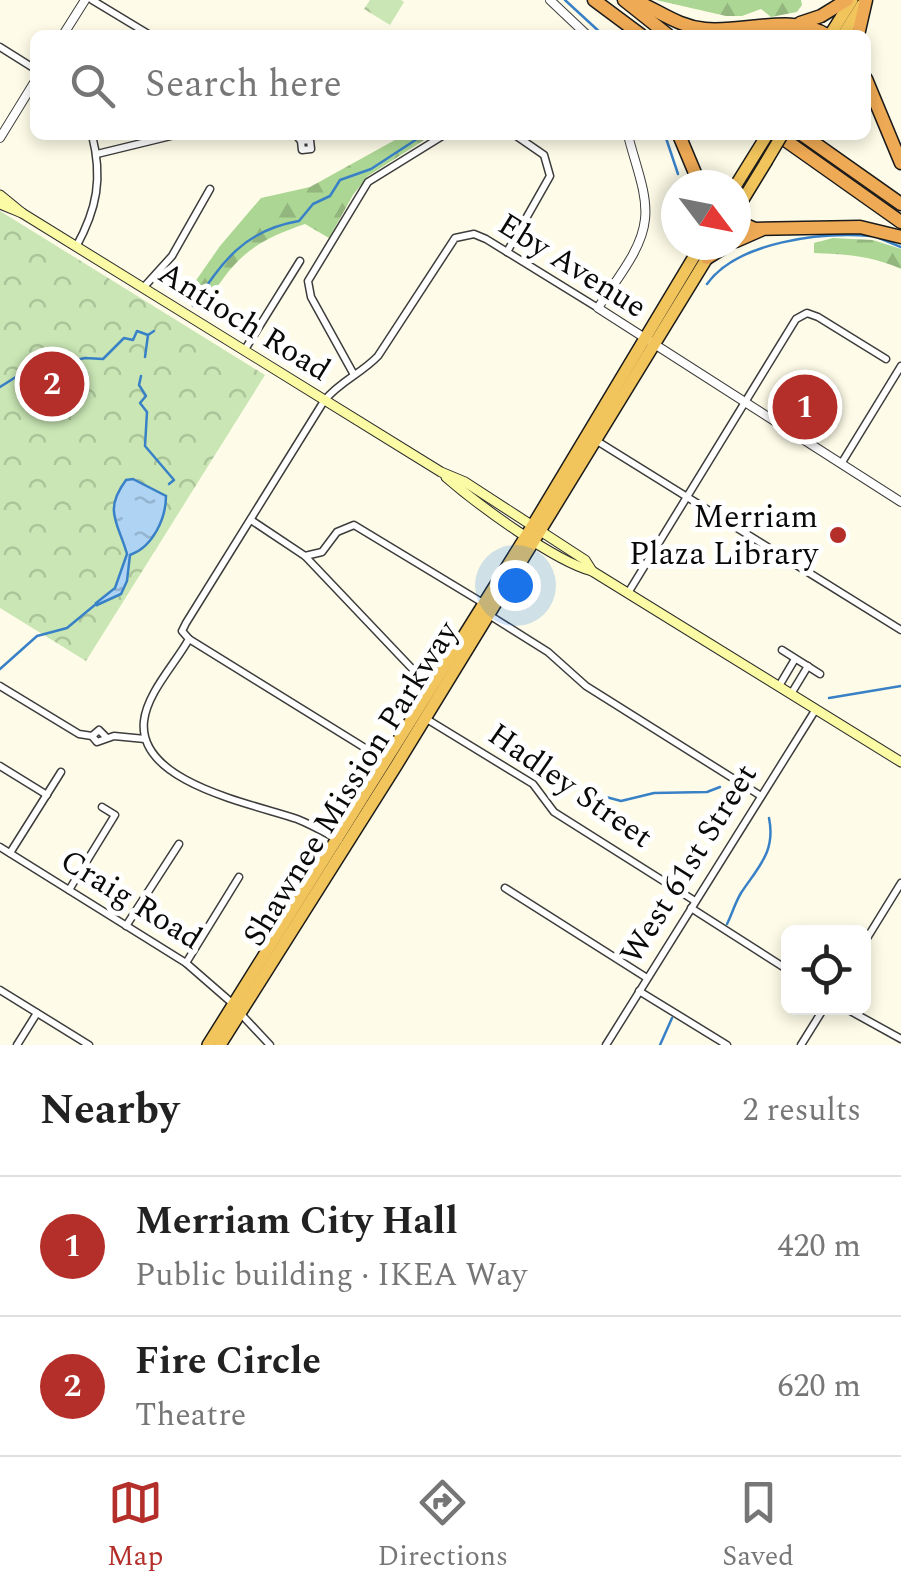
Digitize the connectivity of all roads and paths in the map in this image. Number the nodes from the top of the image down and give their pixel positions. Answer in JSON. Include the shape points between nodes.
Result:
{"nodes":[{"id":1,"x":89,"y":0,"type":"edge"},
{"id":2,"x":550,"y":0,"type":"edge"},
{"id":3,"x":594,"y":0,"type":"edge"},
{"id":4,"x":624,"y":0,"type":"edge"},
{"id":5,"x":634,"y":0,"type":"edge"},
{"id":6,"x":850,"y":0,"type":"edge"},
{"id":7,"x":866,"y":0,"type":"edge"},
{"id":8,"x":610,"y":12,"type":"junction"},
{"id":9,"x":792,"y":25,"type":"junction"},
{"id":10,"x":68,"y":30,"type":"edge"},
{"id":11,"x":141,"y":30,"type":"edge"},
{"id":12,"x":582,"y":30,"type":"edge"},
{"id":13,"x":623,"y":30,"type":"edge"},
{"id":14,"x":634,"y":30,"type":"edge"},
{"id":15,"x":662,"y":30,"type":"edge"},
{"id":16,"x":819,"y":30,"type":"edge"},
{"id":17,"x":831,"y":30,"type":"edge"},
{"id":18,"x":847,"y":30,"type":"edge"},
{"id":19,"x":859,"y":30,"type":"edge"},
{"id":20,"x":0,"y":47,"type":"edge"},
{"id":21,"x":30,"y":66,"type":"edge"},
{"id":22,"x":30,"y":89,"type":"edge"},
{"id":23,"x":871,"y":91,"type":"edge"},
{"id":24,"x":0,"y":138,"type":"edge"},
{"id":25,"x":93,"y":140,"type":"edge"},
{"id":26,"x":161,"y":140,"type":"edge"},
{"id":27,"x":436,"y":140,"type":"edge"},
{"id":28,"x":522,"y":140,"type":"edge"},
{"id":29,"x":629,"y":140,"type":"edge"},
{"id":30,"x":681,"y":140,"type":"edge"},
{"id":31,"x":765,"y":140,"type":"edge"},
{"id":32,"x":776,"y":140,"type":"edge"},
{"id":33,"x":787,"y":140,"type":"edge"},
{"id":34,"x":810,"y":140,"type":"edge"},
{"id":35,"x":96,"y":154,"type":"junction"},
{"id":36,"x":760,"y":158,"type":"junction"},
{"id":37,"x":901,"y":162,"type":"edge"},
{"id":38,"x":694,"y":170,"type":"edge"},
{"id":39,"x":750,"y":170,"type":"edge"},
{"id":40,"x":751,"y":178,"type":"edge"},
{"id":41,"x":210,"y":189,"type":"dead end"},
{"id":42,"x":0,"y":195,"type":"edge"},
{"id":43,"x":0,"y":204,"type":"edge"},
{"id":44,"x":901,"y":204,"type":"edge"},
{"id":45,"x":22,"y":213,"type":"junction"},
{"id":46,"x":901,"y":222,"type":"edge"},
{"id":47,"x":751,"y":228,"type":"edge"},
{"id":48,"x":764,"y":229,"type":"junction"},
{"id":49,"x":751,"y":235,"type":"edge"},
{"id":50,"x":901,"y":238,"type":"edge"},
{"id":51,"x":76,"y":247,"type":"junction"},
{"id":52,"x":507,"y":252,"type":"junction"},
{"id":53,"x":698,"y":260,"type":"edge"},
{"id":54,"x":300,"y":261,"type":"dead end"},
{"id":55,"x":142,"y":289,"type":"junction"},
{"id":56,"x":598,"y":308,"type":"junction"},
{"id":57,"x":649,"y":343,"type":"junction"},
{"id":58,"x":244,"y":351,"type":"junction"},
{"id":59,"x":886,"y":359,"type":"dead end"},
{"id":60,"x":901,"y":366,"type":"edge"},
{"id":61,"x":353,"y":374,"type":"junction"},
{"id":62,"x":324,"y":402,"type":"junction"},
{"id":63,"x":606,"y":404,"type":"junction"},
{"id":64,"x":744,"y":404,"type":"junction"},
{"id":65,"x":597,"y":440,"type":"junction"},
{"id":66,"x":842,"y":464,"type":"junction"},
{"id":67,"x":688,"y":496,"type":"junction"},
{"id":68,"x":901,"y":502,"type":"edge"},
{"id":69,"x":251,"y":520,"type":"junction"},
{"id":70,"x":534,"y":533,"type":"junction"},
{"id":71,"x":322,"y":552,"type":"junction"},
{"id":72,"x":305,"y":556,"type":"junction"},
{"id":73,"x":320,"y":571,"type":"junction"},
{"id":74,"x":628,"y":594,"type":"junction"},
{"id":75,"x":486,"y":609,"type":"junction"},
{"id":76,"x":901,"y":630,"type":"edge"},
{"id":77,"x":189,"y":640,"type":"junction"},
{"id":78,"x":782,"y":650,"type":"dead end"},
{"id":79,"x":796,"y":658,"type":"junction"},
{"id":80,"x":808,"y":666,"type":"junction"},
{"id":81,"x":820,"y":674,"type":"dead end"},
{"id":82,"x":434,"y":685,"type":"junction"},
{"id":83,"x":0,"y":686,"type":"edge"},
{"id":84,"x":779,"y":686,"type":"junction"},
{"id":85,"x":791,"y":694,"type":"junction"},
{"id":86,"x":816,"y":709,"type":"junction"},
{"id":87,"x":421,"y":716,"type":"junction"},
{"id":88,"x":146,"y":740,"type":"junction"},
{"id":89,"x":901,"y":762,"type":"edge"},
{"id":90,"x":392,"y":764,"type":"junction"},
{"id":91,"x":0,"y":766,"type":"edge"},
{"id":92,"x":60,"y":772,"type":"dead end"},
{"id":93,"x":47,"y":794,"type":"junction"},
{"id":94,"x":760,"y":796,"type":"junction"},
{"id":95,"x":102,"y":806,"type":"dead end"},
{"id":96,"x":342,"y":842,"type":"junction"},
{"id":97,"x":179,"y":844,"type":"dead end"},
{"id":98,"x":0,"y":847,"type":"edge"},
{"id":99,"x":10,"y":853,"type":"junction"},
{"id":100,"x":239,"y":877,"type":"dead end"},
{"id":101,"x":901,"y":883,"type":"edge"},
{"id":102,"x":505,"y":888,"type":"dead end"},
{"id":103,"x":69,"y":890,"type":"junction"},
{"id":104,"x":693,"y":904,"type":"junction"},
{"id":105,"x":126,"y":926,"type":"junction"},
{"id":106,"x":871,"y":932,"type":"edge"},
{"id":107,"x":186,"y":963,"type":"junction"},
{"id":108,"x":781,"y":965,"type":"edge"},
{"id":109,"x":647,"y":978,"type":"junction"},
{"id":110,"x":0,"y":990,"type":"edge"},
{"id":111,"x":639,"y":992,"type":"junction"},
{"id":112,"x":236,"y":1009,"type":"junction"},
{"id":113,"x":37,"y":1012,"type":"junction"},
{"id":114,"x":820,"y":1015,"type":"edge"},
{"id":115,"x":856,"y":1015,"type":"edge"},
{"id":116,"x":901,"y":1040,"type":"edge"},
{"id":117,"x":17,"y":1045,"type":"edge"},
{"id":118,"x":89,"y":1045,"type":"edge"},
{"id":119,"x":208,"y":1045,"type":"edge"},
{"id":120,"x":220,"y":1045,"type":"edge"},
{"id":121,"x":270,"y":1045,"type":"edge"},
{"id":122,"x":606,"y":1045,"type":"edge"},
{"id":123,"x":727,"y":1045,"type":"edge"},
{"id":124,"x":801,"y":1045,"type":"edge"}],
"edges":[{"from":1,"to":10,"type":"street"},
{"from":1,"to":11,"type":"street"},
{"from":2,"to":12,"type":"street"},
{"from":3,"to":8,"type":"highway"},
{"from":4,"to":15,"type":"highway"},
{"from":5,"to":9,"type":"highway","via":[[704,29]]},
{"from":6,"to":9,"type":"highway"},
{"from":6,"to":17,"type":"highway"},
{"from":7,"to":18,"type":"highway"},
{"from":7,"to":19,"type":"highway"},
{"from":8,"to":13,"type":"highway"},
{"from":8,"to":14,"type":"highway"},
{"from":9,"to":16,"type":"highway"},
{"from":20,"to":21,"type":"street"},
{"from":22,"to":24,"type":"street"},
{"from":23,"to":37,"type":"highway"},
{"from":25,"to":35,"type":"street"},
{"from":26,"to":35,"type":"street"},
{"from":27,"to":61,"type":"street","via":[[368,182],[308,281]]},
{"from":28,"to":52,"type":"street","via":[[544,155],[550,176]]},
{"from":29,"to":56,"type":"street","via":[[644,224]]},
{"from":30,"to":38,"type":"highway"},
{"from":31,"to":36,"type":"highway"},
{"from":32,"to":36,"type":"highway","bridge":true},
{"from":33,"to":46,"type":"highway"},
{"from":34,"to":44,"type":"highway"},
{"from":35,"to":51,"type":"street","via":[[94,209]]},
{"from":36,"to":39,"type":"highway"},
{"from":36,"to":40,"type":"highway"},
{"from":41,"to":55,"type":"street","via":[[172,256]]},
{"from":42,"to":45,"type":"main road","name":"Antioch Road"},
{"from":43,"to":45,"type":"main road","name":"Antioch Road"},
{"from":45,"to":51,"type":"main road","name":"Antioch Road"},
{"from":47,"to":48,"type":"highway"},
{"from":48,"to":49,"type":"highway"},
{"from":48,"to":50,"type":"highway","via":[[860,227]]},
{"from":51,"to":55,"type":"main road","name":"Antioch Road"},
{"from":52,"to":56,"type":"street","name":"Eby Avenue"},
{"from":52,"to":61,"type":"street","name":"Eby Avenue","via":[[474,234],[455,238],[378,356]]},
{"from":53,"to":57,"type":"highway","name":"Shawnee Mission Parkway"},
{"from":54,"to":58,"type":"street"},
{"from":55,"to":58,"type":"main road","name":"Antioch Road"},
{"from":56,"to":57,"type":"street","name":"Eby Avenue"},
{"from":57,"to":63,"type":"highway","name":"Shawnee Mission Parkway"},
{"from":57,"to":64,"type":"street","name":"Eby Avenue"},
{"from":57,"to":65,"type":"highway","name":"Shawnee Mission Parkway"},
{"from":58,"to":62,"type":"main road","name":"Antioch Road"},
{"from":59,"to":64,"type":"street","via":[[818,317],[802,315]]},
{"from":60,"to":66,"type":"street"},
{"from":61,"to":62,"type":"street"},
{"from":62,"to":69,"type":"street"},
{"from":62,"to":70,"type":"main road","name":"Antioch Road","via":[[465,482]]},
{"from":63,"to":65,"type":"highway"},
{"from":63,"to":70,"type":"highway","name":"Shawnee Mission Parkway"},
{"from":64,"to":66,"type":"street","name":"Eby Avenue"},
{"from":64,"to":67,"type":"street"},
{"from":65,"to":67,"type":"street"},
{"from":65,"to":70,"type":"highway","name":"Shawnee Mission Parkway"},
{"from":66,"to":68,"type":"street","name":"Eby Avenue"},
{"from":67,"to":74,"type":"street"},
{"from":67,"to":76,"type":"street"},
{"from":69,"to":72,"type":"street"},
{"from":69,"to":77,"type":"street","via":[[186,623],[182,631]]},
{"from":70,"to":74,"type":"main road","name":"Antioch Road","via":[[585,560]]},
{"from":70,"to":75,"type":"highway","name":"Shawnee Mission Parkway"},
{"from":71,"to":72,"type":"street"},
{"from":71,"to":73,"type":"street"},
{"from":71,"to":75,"type":"street","via":[[341,528],[359,526]]},
{"from":72,"to":73,"type":"street"},
{"from":73,"to":82,"type":"street"},
{"from":74,"to":84,"type":"main road","name":"Antioch Road"},
{"from":75,"to":82,"type":"highway","name":"Shawnee Mission Parkway"},
{"from":75,"to":87,"type":"highway","name":"Shawnee Mission Parkway"},
{"from":75,"to":94,"type":"street","via":[[586,686]]},
{"from":77,"to":88,"type":"street","via":[[148,709]]},
{"from":77,"to":90,"type":"street"},
{"from":78,"to":79,"type":"street"},
{"from":79,"to":80,"type":"street"},
{"from":79,"to":84,"type":"street"},
{"from":80,"to":81,"type":"street"},
{"from":80,"to":85,"type":"street"},
{"from":82,"to":87,"type":"highway","name":"Shawnee Mission Parkway"},
{"from":83,"to":88,"type":"street","via":[[97,742],[106,736]]},
{"from":84,"to":85,"type":"main road","name":"Antioch Road"},
{"from":85,"to":86,"type":"main road","name":"Antioch Road"},
{"from":86,"to":89,"type":"main road","name":"Antioch Road"},
{"from":86,"to":94,"type":"street","name":"West 61st Street"},
{"from":87,"to":90,"type":"highway","name":"Shawnee Mission Parkway"},
{"from":87,"to":104,"type":"street","name":"Hadley Street","via":[[533,784],[554,812]]},
{"from":88,"to":96,"type":"street","via":[[158,760],[188,780]]},
{"from":90,"to":96,"type":"highway","name":"Shawnee Mission Parkway"},
{"from":91,"to":93,"type":"street"},
{"from":92,"to":93,"type":"street"},
{"from":93,"to":99,"type":"street"},
{"from":94,"to":104,"type":"street","name":"West 61st Street"},
{"from":95,"to":103,"type":"street","via":[[115,815]]},
{"from":96,"to":112,"type":"highway","name":"Shawnee Mission Parkway"},
{"from":97,"to":105,"type":"street"},
{"from":98,"to":99,"type":"street","name":"Craig Road"},
{"from":99,"to":103,"type":"street","name":"Craig Road"},
{"from":100,"to":107,"type":"street"},
{"from":101,"to":106,"type":"street"},
{"from":102,"to":109,"type":"street"},
{"from":103,"to":105,"type":"street","name":"Craig Road"},
{"from":104,"to":108,"type":"street","name":"Hadley Street"},
{"from":104,"to":109,"type":"street","name":"West 61st Street"},
{"from":105,"to":107,"type":"street","name":"Craig Road"},
{"from":107,"to":112,"type":"street","name":"Craig Road"},
{"from":109,"to":111,"type":"street","name":"West 61st Street"},
{"from":110,"to":113,"type":"street"},
{"from":111,"to":122,"type":"street","name":"West 61st Street"},
{"from":111,"to":123,"type":"street"},
{"from":112,"to":119,"type":"highway","name":"Shawnee Mission Parkway"},
{"from":112,"to":120,"type":"highway","name":"Shawnee Mission Parkway"},
{"from":112,"to":121,"type":"street","name":"Craig Road"},
{"from":113,"to":117,"type":"street"},
{"from":113,"to":118,"type":"street"},
{"from":114,"to":124,"type":"street"},
{"from":115,"to":116,"type":"street"}]}
